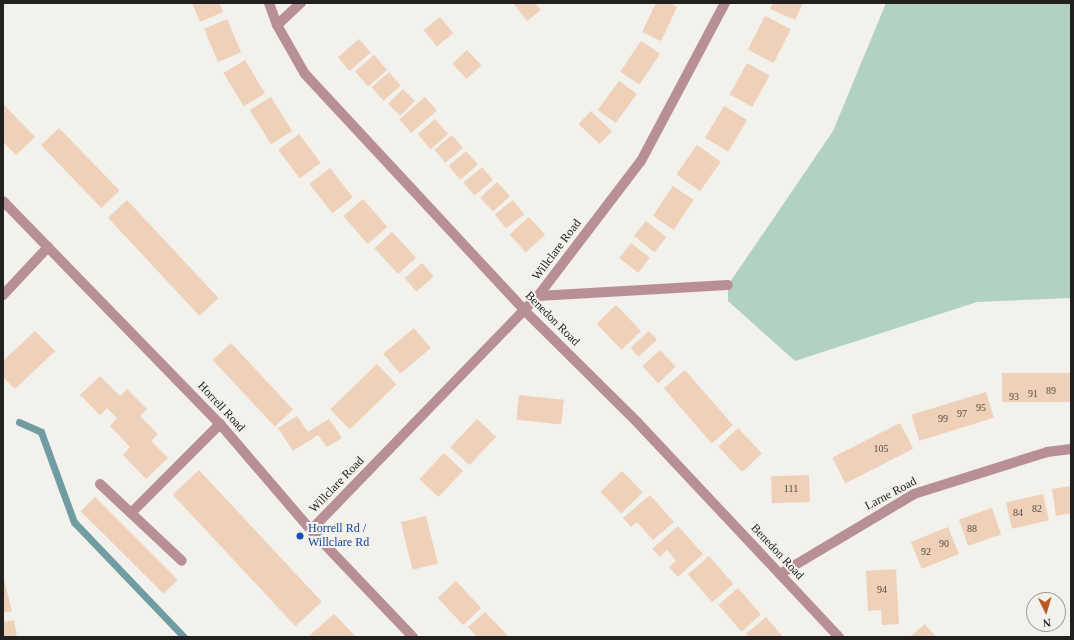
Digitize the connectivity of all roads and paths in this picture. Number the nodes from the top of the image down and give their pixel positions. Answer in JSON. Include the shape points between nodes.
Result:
{"nodes":[{"id":1,"x":269,"y":3,"type":"edge"},
{"id":2,"x":302,"y":3,"type":"edge"},
{"id":3,"x":725,"y":3,"type":"edge"},
{"id":4,"x":277,"y":25,"type":"junction"},
{"id":5,"x":3,"y":201,"type":"edge"},
{"id":6,"x":48,"y":247,"type":"junction"},
{"id":7,"x":728,"y":285,"type":"dead end"},
{"id":8,"x":3,"y":295,"type":"edge"},
{"id":9,"x":538,"y":296,"type":"junction"},
{"id":10,"x":525,"y":311,"type":"junction"},
{"id":11,"x":220,"y":424,"type":"junction"},
{"id":12,"x":1071,"y":449,"type":"edge"},
{"id":13,"x":100,"y":484,"type":"dead end"},
{"id":14,"x":131,"y":513,"type":"junction"},
{"id":15,"x":311,"y":530,"type":"junction"},
{"id":16,"x":182,"y":561,"type":"dead end"},
{"id":17,"x":780,"y":574,"type":"junction"},
{"id":18,"x":410,"y":636,"type":"edge"},
{"id":19,"x":839,"y":637,"type":"edge"}],
"edges":[{"from":1,"to":4,"type":"street","name":"Benedon Road"},
{"from":2,"to":4,"type":"street"},
{"from":3,"to":9,"type":"street","name":"Willclare Road","via":[[641,161]]},
{"from":4,"to":10,"type":"street","name":"Benedon Road","via":[[305,74]]},
{"from":5,"to":6,"type":"street","name":"Horrell Road"},
{"from":6,"to":8,"type":"street"},
{"from":6,"to":11,"type":"street","name":"Horrell Road"},
{"from":7,"to":9,"type":"street"},
{"from":9,"to":10,"type":"street","name":"Willclare Road"},
{"from":10,"to":15,"type":"street","name":"Willclare Road"},
{"from":10,"to":17,"type":"street","name":"Benedon Road","via":[[638,423]]},
{"from":11,"to":14,"type":"street"},
{"from":11,"to":15,"type":"street","name":"Horrell Road"},
{"from":12,"to":17,"type":"street","name":"Larne Road","via":[[1047,452],[914,494]]},
{"from":13,"to":14,"type":"street"},
{"from":14,"to":16,"type":"street"},
{"from":15,"to":18,"type":"street","name":"Horrell Road"},
{"from":17,"to":19,"type":"street","name":"Benedon Road"}]}
